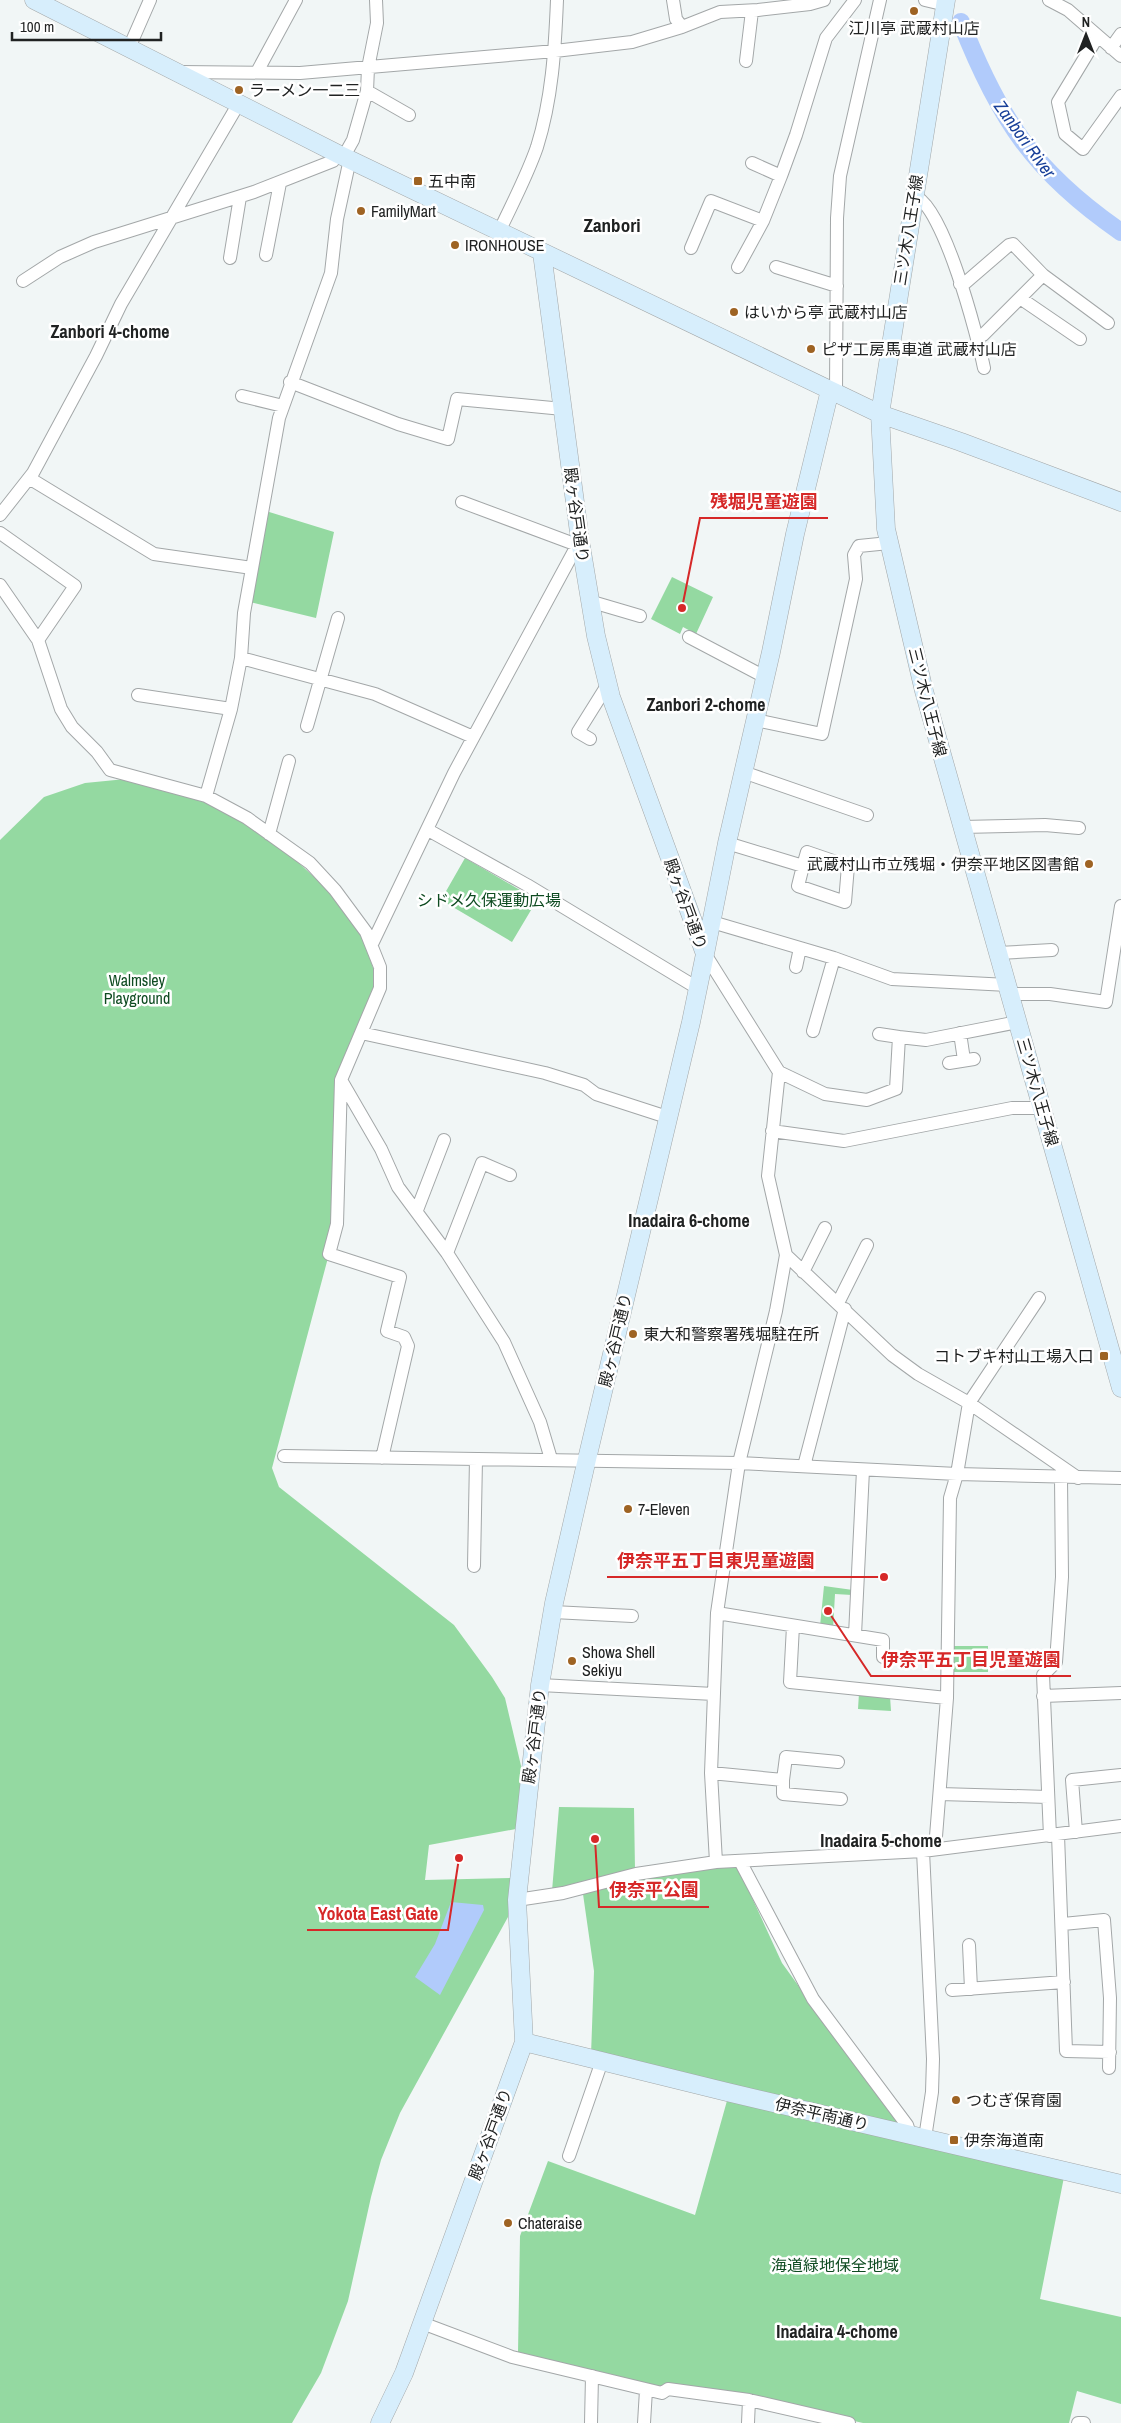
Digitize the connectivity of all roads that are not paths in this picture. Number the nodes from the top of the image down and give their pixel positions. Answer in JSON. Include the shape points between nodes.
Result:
{"nodes":[{"id":1,"x":34,"y":0,"type":"edge"},
{"id":2,"x":150,"y":0,"type":"edge"},
{"id":3,"x":296,"y":0,"type":"edge"},
{"id":4,"x":376,"y":0,"type":"edge"},
{"id":5,"x":557,"y":0,"type":"edge"},
{"id":6,"x":673,"y":0,"type":"edge"},
{"id":7,"x":824,"y":0,"type":"edge"},
{"id":8,"x":855,"y":0,"type":"edge"},
{"id":9,"x":880,"y":0,"type":"edge"},
{"id":10,"x":925,"y":0,"type":"edge"},
{"id":11,"x":1049,"y":0,"type":"edge"},
{"id":12,"x":946,"y":3,"type":"edge"},
{"id":13,"x":752,"y":11,"type":"junction"},
{"id":14,"x":682,"y":27,"type":"junction"},
{"id":15,"x":1121,"y":34,"type":"edge"},
{"id":16,"x":1098,"y":36,"type":"junction"},
{"id":17,"x":129,"y":48,"type":"junction"},
{"id":18,"x":555,"y":52,"type":"junction"},
{"id":19,"x":1116,"y":52,"type":"edge"},
{"id":20,"x":746,"y":61,"type":"dead end"},
{"id":21,"x":368,"y":68,"type":"junction"},
{"id":22,"x":179,"y":72,"type":"junction"},
{"id":23,"x":257,"y":72,"type":"junction"},
{"id":24,"x":367,"y":92,"type":"junction"},
{"id":25,"x":1121,"y":96,"type":"edge"},
{"id":26,"x":239,"y":103,"type":"junction"},
{"id":27,"x":410,"y":115,"type":"dead end"},
{"id":28,"x":344,"y":156,"type":"junction"},
{"id":29,"x":752,"y":163,"type":"dead end"},
{"id":30,"x":781,"y":176,"type":"junction"},
{"id":31,"x":280,"y":183,"type":"junction"},
{"id":32,"x":914,"y":196,"type":"junction"},
{"id":33,"x":240,"y":197,"type":"junction"},
{"id":34,"x":174,"y":215,"type":"junction"},
{"id":35,"x":763,"y":221,"type":"junction"},
{"id":36,"x":500,"y":232,"type":"junction"},
{"id":37,"x":691,"y":248,"type":"dead end"},
{"id":38,"x":542,"y":253,"type":"junction"},
{"id":39,"x":266,"y":256,"type":"dead end"},
{"id":40,"x":230,"y":258,"type":"dead end"},
{"id":41,"x":738,"y":267,"type":"dead end"},
{"id":42,"x":776,"y":268,"type":"dead end"},
{"id":43,"x":1043,"y":275,"type":"junction"},
{"id":44,"x":23,"y":281,"type":"dead end"},
{"id":45,"x":960,"y":284,"type":"junction"},
{"id":46,"x":837,"y":286,"type":"junction"},
{"id":47,"x":1020,"y":298,"type":"junction"},
{"id":48,"x":1108,"y":323,"type":"dead end"},
{"id":49,"x":978,"y":337,"type":"junction"},
{"id":50,"x":1080,"y":339,"type":"dead end"},
{"id":51,"x":984,"y":368,"type":"dead end"},
{"id":52,"x":290,"y":382,"type":"junction"},
{"id":53,"x":833,"y":391,"type":"junction"},
{"id":54,"x":242,"y":396,"type":"dead end"},
{"id":55,"x":283,"y":406,"type":"junction"},
{"id":56,"x":563,"y":409,"type":"junction"},
{"id":57,"x":880,"y":414,"type":"junction"},
{"id":58,"x":29,"y":478,"type":"junction"},
{"id":59,"x":462,"y":502,"type":"dead end"},
{"id":60,"x":1121,"y":502,"type":"edge"},
{"id":61,"x":0,"y":515,"type":"edge"},
{"id":62,"x":0,"y":533,"type":"edge"},
{"id":63,"x":578,"y":543,"type":"junction"},
{"id":64,"x":889,"y":543,"type":"junction"},
{"id":65,"x":252,"y":568,"type":"junction"},
{"id":66,"x":0,"y":585,"type":"edge"},
{"id":67,"x":589,"y":601,"type":"junction"},
{"id":68,"x":640,"y":616,"type":"dead end"},
{"id":69,"x":338,"y":618,"type":"dead end"},
{"id":70,"x":689,"y":637,"type":"dead end"},
{"id":71,"x":38,"y":640,"type":"junction"},
{"id":72,"x":241,"y":658,"type":"junction"},
{"id":73,"x":765,"y":676,"type":"junction"},
{"id":74,"x":320,"y":679,"type":"junction"},
{"id":75,"x":608,"y":684,"type":"junction"},
{"id":76,"x":138,"y":695,"type":"dead end"},
{"id":77,"x":231,"y":709,"type":"junction"},
{"id":78,"x":755,"y":720,"type":"junction"},
{"id":79,"x":307,"y":726,"type":"dead end"},
{"id":80,"x":473,"y":737,"type":"junction"},
{"id":81,"x":590,"y":739,"type":"dead end"},
{"id":82,"x":289,"y":761,"type":"dead end"},
{"id":83,"x":743,"y":772,"type":"junction"},
{"id":84,"x":206,"y":796,"type":"junction"},
{"id":85,"x":867,"y":815,"type":"dead end"},
{"id":86,"x":962,"y":827,"type":"junction"},
{"id":87,"x":1079,"y":828,"type":"dead end"},
{"id":88,"x":428,"y":830,"type":"junction"},
{"id":89,"x":269,"y":834,"type":"junction"},
{"id":90,"x":727,"y":842,"type":"junction"},
{"id":91,"x":803,"y":866,"type":"junction"},
{"id":92,"x":1121,"y":906,"type":"edge"},
{"id":93,"x":712,"y":922,"type":"junction"},
{"id":94,"x":372,"y":944,"type":"junction"},
{"id":95,"x":800,"y":948,"type":"junction"},
{"id":96,"x":1052,"y":950,"type":"dead end"},
{"id":97,"x":998,"y":953,"type":"junction"},
{"id":98,"x":705,"y":954,"type":"junction"},
{"id":99,"x":834,"y":958,"type":"junction"},
{"id":100,"x":796,"y":967,"type":"dead end"},
{"id":101,"x":699,"y":988,"type":"junction"},
{"id":102,"x":1009,"y":989,"type":"junction"},
{"id":103,"x":1018,"y":1022,"type":"junction"},
{"id":104,"x":813,"y":1031,"type":"dead end"},
{"id":105,"x":361,"y":1033,"type":"junction"},
{"id":106,"x":960,"y":1033,"type":"junction"},
{"id":107,"x":880,"y":1034,"type":"dead end"},
{"id":108,"x":899,"y":1037,"type":"junction"},
{"id":109,"x":949,"y":1063,"type":"dead end"},
{"id":110,"x":779,"y":1072,"type":"junction"},
{"id":111,"x":342,"y":1080,"type":"junction"},
{"id":112,"x":1042,"y":1108,"type":"junction"},
{"id":113,"x":667,"y":1117,"type":"junction"},
{"id":114,"x":772,"y":1131,"type":"junction"},
{"id":115,"x":444,"y":1140,"type":"dead end"},
{"id":116,"x":510,"y":1175,"type":"dead end"},
{"id":117,"x":417,"y":1210,"type":"junction"},
{"id":118,"x":825,"y":1228,"type":"dead end"},
{"id":119,"x":867,"y":1245,"type":"dead end"},
{"id":120,"x":447,"y":1253,"type":"junction"},
{"id":121,"x":786,"y":1255,"type":"junction"},
{"id":122,"x":803,"y":1272,"type":"junction"},
{"id":123,"x":1039,"y":1298,"type":"dead end"},
{"id":124,"x":842,"y":1306,"type":"junction"},
{"id":125,"x":1121,"y":1388,"type":"edge"},
{"id":126,"x":969,"y":1403,"type":"junction"},
{"id":127,"x":284,"y":1456,"type":"dead end"},
{"id":128,"x":382,"y":1458,"type":"junction"},
{"id":129,"x":476,"y":1459,"type":"junction"},
{"id":130,"x":551,"y":1459,"type":"junction"},
{"id":131,"x":586,"y":1459,"type":"junction"},
{"id":132,"x":739,"y":1463,"type":"junction"},
{"id":133,"x":804,"y":1466,"type":"junction"},
{"id":134,"x":863,"y":1470,"type":"junction"},
{"id":135,"x":957,"y":1474,"type":"junction"},
{"id":136,"x":1061,"y":1478,"type":"junction"},
{"id":137,"x":1078,"y":1478,"type":"junction"},
{"id":138,"x":1121,"y":1478,"type":"edge"},
{"id":139,"x":723,"y":1561,"type":"junction"},
{"id":140,"x":763,"y":1563,"type":"dead end"},
{"id":141,"x":474,"y":1566,"type":"dead end"},
{"id":142,"x":553,"y":1612,"type":"junction"},
{"id":143,"x":717,"y":1613,"type":"junction"},
{"id":144,"x":632,"y":1616,"type":"dead end"},
{"id":145,"x":794,"y":1626,"type":"junction"},
{"id":146,"x":855,"y":1636,"type":"junction"},
{"id":147,"x":883,"y":1656,"type":"dead end"},
{"id":148,"x":540,"y":1686,"type":"junction"},
{"id":149,"x":1121,"y":1693,"type":"edge"},
{"id":150,"x":714,"y":1694,"type":"junction"},
{"id":151,"x":1043,"y":1696,"type":"junction"},
{"id":152,"x":947,"y":1698,"type":"junction"},
{"id":153,"x":838,"y":1762,"type":"dead end"},
{"id":154,"x":711,"y":1773,"type":"junction"},
{"id":155,"x":1121,"y":1775,"type":"edge"},
{"id":156,"x":783,"y":1780,"type":"junction"},
{"id":157,"x":940,"y":1794,"type":"junction"},
{"id":158,"x":1048,"y":1796,"type":"junction"},
{"id":159,"x":841,"y":1798,"type":"dead end"},
{"id":160,"x":1121,"y":1826,"type":"edge"},
{"id":161,"x":1076,"y":1832,"type":"junction"},
{"id":162,"x":1054,"y":1836,"type":"junction"},
{"id":163,"x":929,"y":1850,"type":"junction"},
{"id":164,"x":740,"y":1861,"type":"junction"},
{"id":165,"x":716,"y":1862,"type":"junction"},
{"id":166,"x":517,"y":1900,"type":"junction"},
{"id":167,"x":1063,"y":1924,"type":"junction"},
{"id":168,"x":969,"y":1945,"type":"dead end"},
{"id":169,"x":1064,"y":1982,"type":"junction"},
{"id":170,"x":971,"y":1989,"type":"junction"},
{"id":171,"x":952,"y":1990,"type":"dead end"},
{"id":172,"x":524,"y":2042,"type":"junction"},
{"id":173,"x":1110,"y":2052,"type":"junction"},
{"id":174,"x":602,"y":2061,"type":"junction"},
{"id":175,"x":1109,"y":2068,"type":"dead end"},
{"id":176,"x":918,"y":2136,"type":"junction"},
{"id":177,"x":569,"y":2156,"type":"dead end"},
{"id":178,"x":1121,"y":2184,"type":"edge"},
{"id":179,"x":422,"y":2323,"type":"junction"},
{"id":180,"x":592,"y":2376,"type":"junction"},
{"id":181,"x":646,"y":2390,"type":"junction"},
{"id":182,"x":748,"y":2400,"type":"junction"},
{"id":183,"x":380,"y":2423,"type":"edge"},
{"id":184,"x":591,"y":2423,"type":"edge"},
{"id":185,"x":644,"y":2423,"type":"edge"},
{"id":186,"x":748,"y":2423,"type":"edge"},
{"id":187,"x":849,"y":2423,"type":"edge"},
{"id":188,"x":1078,"y":2423,"type":"edge"},
{"id":189,"x":1084,"y":2423,"type":"edge"}],
"edges":[{"from":1,"to":17,"type":"street"},
{"from":2,"to":17,"type":"street"},
{"from":3,"to":23,"type":"street"},
{"from":4,"to":21,"type":"street","via":[[377,22]]},
{"from":5,"to":18,"type":"street"},
{"from":6,"to":14,"type":"street","via":[[676,19]]},
{"from":7,"to":13,"type":"street"},
{"from":8,"to":30,"type":"street","via":[[821,48]]},
{"from":9,"to":46,"type":"street","via":[[840,176]]},
{"from":10,"to":12,"type":"street"},
{"from":11,"to":16,"type":"street","via":[[1068,10]]},
{"from":12,"to":32,"type":"street","name":"三ツ木八王子線"},
{"from":13,"to":14,"type":"street","via":[[720,12]]},
{"from":13,"to":20,"type":"street"},
{"from":14,"to":18,"type":"street","via":[[632,42]]},
{"from":15,"to":19,"type":"street"},
{"from":16,"to":19,"type":"street"},
{"from":16,"to":25,"type":"street","via":[[1058,102],[1065,134],[1083,148]]},
{"from":17,"to":22,"type":"street"},
{"from":18,"to":21,"type":"street"},
{"from":18,"to":36,"type":"street","via":[[550,96],[536,149]]},
{"from":21,"to":23,"type":"street","via":[[300,73]]},
{"from":21,"to":24,"type":"street"},
{"from":22,"to":23,"type":"street"},
{"from":22,"to":26,"type":"street"},
{"from":24,"to":27,"type":"street"},
{"from":24,"to":28,"type":"street","via":[[353,140]]},
{"from":26,"to":28,"type":"street"},
{"from":26,"to":34,"type":"street"},
{"from":28,"to":31,"type":"street"},
{"from":28,"to":36,"type":"street"},
{"from":28,"to":52,"type":"street","via":[[331,273]]},
{"from":29,"to":30,"type":"street"},
{"from":30,"to":35,"type":"street"},
{"from":31,"to":33,"type":"street"},
{"from":31,"to":39,"type":"street"},
{"from":32,"to":45,"type":"street","via":[[924,202],[937,223]]},
{"from":32,"to":57,"type":"street","name":"三ツ木八王子線"},
{"from":33,"to":34,"type":"street"},
{"from":33,"to":40,"type":"street"},
{"from":34,"to":44,"type":"street","via":[[94,242],[60,257]]},
{"from":34,"to":58,"type":"street","via":[[121,304]]},
{"from":35,"to":37,"type":"street","via":[[711,200]]},
{"from":35,"to":41,"type":"street"},
{"from":36,"to":38,"type":"street"},
{"from":38,"to":53,"type":"street"},
{"from":38,"to":56,"type":"street","name":"殿ヶ谷戸通り"},
{"from":42,"to":46,"type":"street"},
{"from":43,"to":45,"type":"street","via":[[1013,244]]},
{"from":43,"to":47,"type":"street"},
{"from":43,"to":48,"type":"street"},
{"from":45,"to":49,"type":"street"},
{"from":46,"to":53,"type":"street"},
{"from":47,"to":49,"type":"street"},
{"from":47,"to":50,"type":"street"},
{"from":49,"to":51,"type":"street"},
{"from":52,"to":55,"type":"street"},
{"from":52,"to":56,"type":"street","via":[[448,440],[457,399]]},
{"from":53,"to":57,"type":"street"},
{"from":53,"to":73,"type":"street","via":[[795,534]]},
{"from":54,"to":55,"type":"street"},
{"from":55,"to":65,"type":"street"},
{"from":56,"to":63,"type":"street","name":"殿ヶ谷戸通り"},
{"from":57,"to":60,"type":"street"},
{"from":57,"to":64,"type":"street","name":"三ツ木八王子線","via":[[882,492]]},
{"from":58,"to":61,"type":"street"},
{"from":58,"to":65,"type":"street","via":[[154,554]]},
{"from":59,"to":63,"type":"street"},
{"from":62,"to":71,"type":"street","via":[[75,586]]},
{"from":63,"to":67,"type":"street","name":"殿ヶ谷戸通り"},
{"from":63,"to":80,"type":"street"},
{"from":64,"to":78,"type":"street","via":[[859,546],[854,555],[856,579],[822,734]]},
{"from":64,"to":86,"type":"street","name":"三ツ木八王子線","via":[[924,691]]},
{"from":65,"to":72,"type":"street","via":[[242,622]]},
{"from":66,"to":71,"type":"street"},
{"from":67,"to":68,"type":"street"},
{"from":67,"to":75,"type":"street","name":"殿ヶ谷戸通り"},
{"from":69,"to":74,"type":"street"},
{"from":70,"to":73,"type":"street"},
{"from":71,"to":84,"type":"street","via":[[60,709],[110,770]]},
{"from":72,"to":74,"type":"street"},
{"from":72,"to":77,"type":"street"},
{"from":73,"to":78,"type":"street"},
{"from":74,"to":79,"type":"street"},
{"from":74,"to":80,"type":"street","via":[[375,694]]},
{"from":75,"to":81,"type":"street","via":[[578,732]]},
{"from":75,"to":98,"type":"street","name":"殿ヶ谷戸通り"},
{"from":76,"to":77,"type":"street"},
{"from":77,"to":84,"type":"street"},
{"from":78,"to":83,"type":"street"},
{"from":80,"to":88,"type":"street"},
{"from":82,"to":89,"type":"street"},
{"from":83,"to":85,"type":"street"},
{"from":83,"to":90,"type":"street"},
{"from":84,"to":89,"type":"street"},
{"from":86,"to":87,"type":"street","via":[[1045,825]]},
{"from":86,"to":97,"type":"street","name":"三ツ木八王子線"},
{"from":88,"to":94,"type":"street"},
{"from":88,"to":101,"type":"street"},
{"from":89,"to":94,"type":"street","via":[[324,876],[355,915]]},
{"from":90,"to":91,"type":"street"},
{"from":90,"to":93,"type":"street"},
{"from":91,"to":91,"type":"street","via":[[807,852],[848,866],[845,902],[798,886]]},
{"from":92,"to":102,"type":"street","via":[[1106,1002]]},
{"from":93,"to":95,"type":"street"},
{"from":93,"to":98,"type":"street"},
{"from":94,"to":105,"type":"street","via":[[380,967],[381,983]]},
{"from":95,"to":99,"type":"street"},
{"from":95,"to":100,"type":"street"},
{"from":96,"to":97,"type":"street"},
{"from":97,"to":102,"type":"street","name":"三ツ木八王子線"},
{"from":98,"to":101,"type":"street","name":"殿ヶ谷戸通り"},
{"from":98,"to":110,"type":"street"},
{"from":99,"to":102,"type":"street","via":[[892,979]]},
{"from":99,"to":104,"type":"street"},
{"from":101,"to":113,"type":"street","name":"殿ヶ谷戸通り"},
{"from":102,"to":103,"type":"street","name":"三ツ木八王子線"},
{"from":103,"to":106,"type":"street"},
{"from":103,"to":112,"type":"street","name":"三ツ木八王子線"},
{"from":105,"to":111,"type":"street"},
{"from":105,"to":113,"type":"street","via":[[545,1073]]},
{"from":106,"to":108,"type":"street","via":[[926,1040]]},
{"from":106,"to":109,"type":"street","via":[[969,1060]]},
{"from":107,"to":108,"type":"street"},
{"from":108,"to":110,"type":"street","via":[[896,1089],[867,1100],[825,1094]]},
{"from":110,"to":114,"type":"street"},
{"from":111,"to":117,"type":"street","via":[[381,1149],[398,1187]]},
{"from":111,"to":128,"type":"street","via":[[337,1224],[329,1254],[400,1277],[386,1331],[404,1338],[408,1346]]},
{"from":112,"to":114,"type":"street","via":[[1012,1108],[844,1141]]},
{"from":112,"to":125,"type":"street","name":"三ツ木八王子線"},
{"from":113,"to":131,"type":"street","name":"殿ヶ谷戸通り"},
{"from":114,"to":121,"type":"street","via":[[768,1176]]},
{"from":115,"to":117,"type":"street"},
{"from":116,"to":120,"type":"street","via":[[482,1163]]},
{"from":117,"to":120,"type":"street"},
{"from":118,"to":122,"type":"street"},
{"from":119,"to":124,"type":"street"},
{"from":120,"to":130,"type":"street","via":[[504,1342],[540,1422]]},
{"from":121,"to":122,"type":"street"},
{"from":121,"to":132,"type":"street","via":[[776,1311]]},
{"from":122,"to":124,"type":"street"},
{"from":123,"to":126,"type":"street"},
{"from":124,"to":126,"type":"street","via":[[892,1355]]},
{"from":124,"to":133,"type":"street"},
{"from":126,"to":135,"type":"street"},
{"from":126,"to":137,"type":"street"},
{"from":127,"to":128,"type":"street"},
{"from":128,"to":129,"type":"street"},
{"from":129,"to":130,"type":"street"},
{"from":129,"to":141,"type":"street"},
{"from":130,"to":131,"type":"street"},
{"from":131,"to":132,"type":"street"},
{"from":131,"to":142,"type":"street","name":"殿ヶ谷戸通り"},
{"from":132,"to":133,"type":"street"},
{"from":132,"to":139,"type":"street"},
{"from":133,"to":134,"type":"street"},
{"from":134,"to":135,"type":"street"},
{"from":134,"to":146,"type":"street"},
{"from":135,"to":136,"type":"street"},
{"from":135,"to":152,"type":"street","via":[[950,1498]]},
{"from":136,"to":137,"type":"street"},
{"from":136,"to":151,"type":"street","via":[[1062,1577],[1056,1662],[1043,1675]]},
{"from":137,"to":138,"type":"street"},
{"from":139,"to":140,"type":"street"},
{"from":139,"to":143,"type":"street"},
{"from":142,"to":144,"type":"street"},
{"from":142,"to":148,"type":"street","name":"殿ヶ谷戸通り"},
{"from":143,"to":145,"type":"street"},
{"from":143,"to":150,"type":"street"},
{"from":145,"to":146,"type":"street"},
{"from":145,"to":152,"type":"street","via":[[790,1682]]},
{"from":146,"to":147,"type":"street","via":[[883,1640]]},
{"from":148,"to":150,"type":"street"},
{"from":148,"to":166,"type":"street","name":"殿ヶ谷戸通り"},
{"from":149,"to":151,"type":"street"},
{"from":150,"to":154,"type":"street"},
{"from":151,"to":158,"type":"street"},
{"from":152,"to":157,"type":"street"},
{"from":153,"to":156,"type":"street","via":[[786,1757]]},
{"from":154,"to":156,"type":"street"},
{"from":154,"to":165,"type":"street"},
{"from":155,"to":161,"type":"street","via":[[1072,1780]]},
{"from":156,"to":159,"type":"street","via":[[783,1794]]},
{"from":157,"to":158,"type":"street"},
{"from":157,"to":163,"type":"street"},
{"from":158,"to":162,"type":"street"},
{"from":160,"to":161,"type":"street"},
{"from":161,"to":162,"type":"street"},
{"from":162,"to":163,"type":"street"},
{"from":162,"to":167,"type":"street"},
{"from":163,"to":164,"type":"street"},
{"from":163,"to":176,"type":"street","via":[[932,2092]]},
{"from":164,"to":165,"type":"street"},
{"from":164,"to":176,"type":"street","via":[[813,1999]]},
{"from":165,"to":166,"type":"street","via":[[636,1874],[563,1893]]},
{"from":166,"to":172,"type":"street","name":"殿ヶ谷戸通り"},
{"from":167,"to":169,"type":"street"},
{"from":167,"to":173,"type":"street","via":[[1104,1920]]},
{"from":168,"to":170,"type":"street"},
{"from":169,"to":170,"type":"street"},
{"from":169,"to":173,"type":"street","via":[[1066,2051]]},
{"from":170,"to":171,"type":"street"},
{"from":172,"to":174,"type":"street","name":"伊奈平南通り"},
{"from":172,"to":179,"type":"street","name":"殿ヶ谷戸通り"},
{"from":173,"to":175,"type":"street"},
{"from":174,"to":176,"type":"street","name":"伊奈平南通り"},
{"from":174,"to":177,"type":"street"},
{"from":176,"to":178,"type":"street","name":"伊奈平南通り"},
{"from":179,"to":180,"type":"street","via":[[512,2357]]},
{"from":179,"to":183,"type":"street","name":"殿ヶ谷戸通り","via":[[397,2389]]},
{"from":180,"to":181,"type":"street"},
{"from":180,"to":184,"type":"street"},
{"from":181,"to":182,"type":"street","via":[[662,2393],[668,2389]]},
{"from":181,"to":185,"type":"street"},
{"from":182,"to":186,"type":"street"},
{"from":182,"to":187,"type":"street"},
{"from":188,"to":189,"type":"street"}]}
